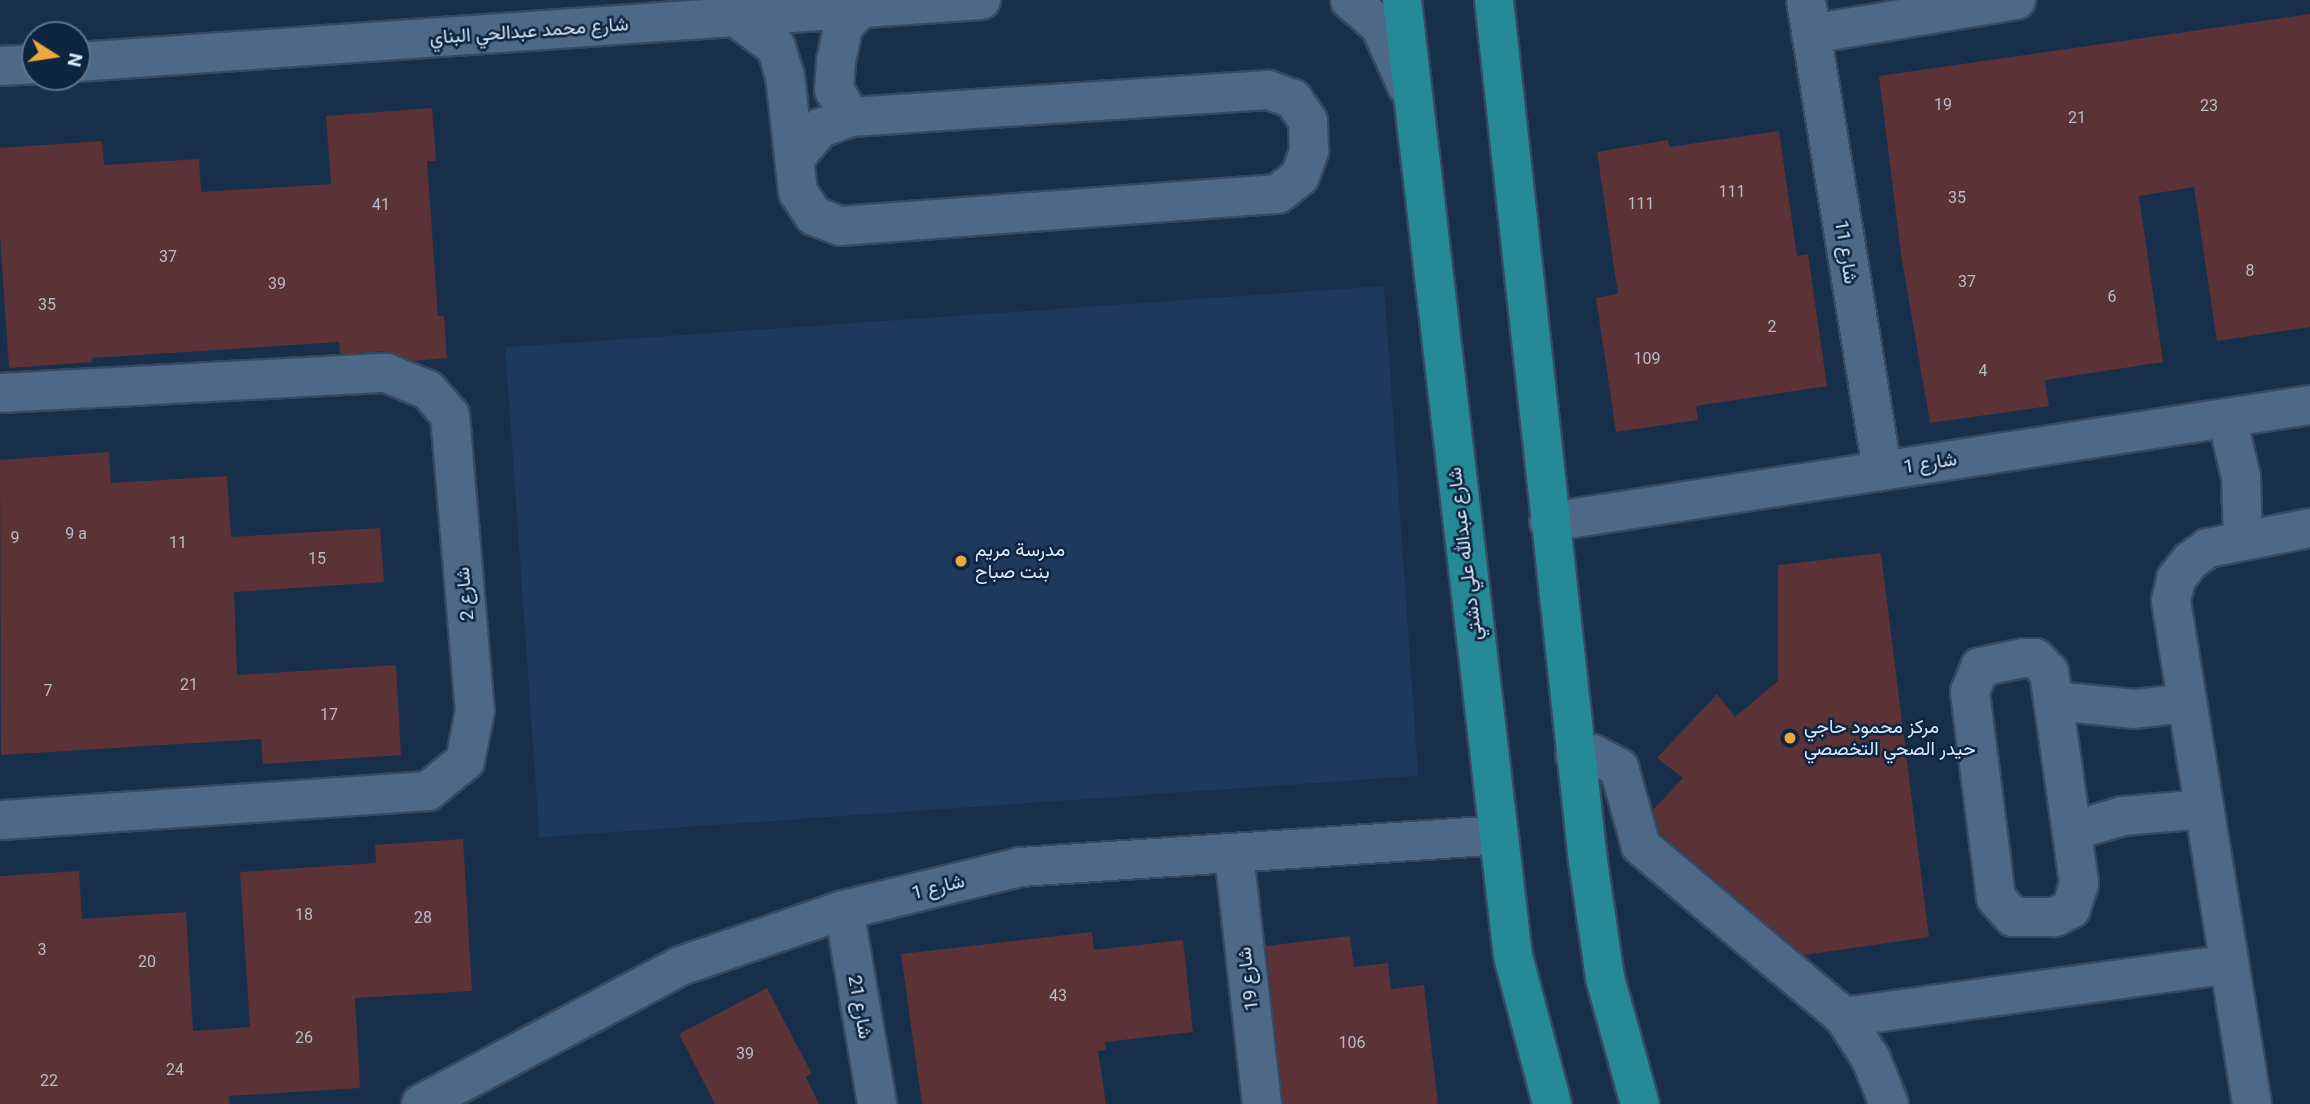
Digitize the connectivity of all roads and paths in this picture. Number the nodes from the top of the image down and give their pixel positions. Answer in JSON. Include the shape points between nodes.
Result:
{"nodes":[{"id":1,"x":813,"y":0,"type":"edge"},
{"id":2,"x":981,"y":0,"type":"edge"},
{"id":3,"x":1350,"y":0,"type":"edge"},
{"id":4,"x":1402,"y":0,"type":"edge"},
{"id":5,"x":1494,"y":0,"type":"edge"},
{"id":6,"x":2016,"y":0,"type":"edge"},
{"id":7,"x":859,"y":8,"type":"junction"},
{"id":8,"x":746,"y":16,"type":"junction"},
{"id":9,"x":1808,"y":17,"type":"edge"},
{"id":10,"x":91,"y":61,"type":"edge"},
{"id":11,"x":21,"y":65,"type":"edge"},
{"id":12,"x":0,"y":66,"type":"edge"},
{"id":13,"x":851,"y":117,"type":"junction"},
{"id":14,"x":1415,"y":118,"type":"junction"},
{"id":15,"x":795,"y":158,"type":"junction"},
{"id":16,"x":0,"y":393,"type":"edge"},
{"id":17,"x":2310,"y":405,"type":"edge"},
{"id":18,"x":2227,"y":418,"type":"junction"},
{"id":19,"x":1882,"y":471,"type":"junction"},
{"id":20,"x":1549,"y":522,"type":"junction"},
{"id":21,"x":2310,"y":528,"type":"edge"},
{"id":22,"x":2243,"y":539,"type":"junction"},
{"id":23,"x":2054,"y":701,"type":"junction"},
{"id":24,"x":2186,"y":703,"type":"junction"},
{"id":25,"x":1575,"y":755,"type":"junction"},
{"id":26,"x":2204,"y":809,"type":"junction"},
{"id":27,"x":0,"y":820,"type":"edge"},
{"id":28,"x":2071,"y":831,"type":"junction"},
{"id":29,"x":1497,"y":835,"type":"junction"},
{"id":30,"x":1234,"y":854,"type":"junction"},
{"id":31,"x":844,"y":911,"type":"junction"},
{"id":32,"x":2229,"y":964,"type":"junction"},
{"id":33,"x":1844,"y":1017,"type":"junction"},
{"id":34,"x":421,"y":1104,"type":"edge"},
{"id":35,"x":877,"y":1104,"type":"edge"},
{"id":36,"x":1262,"y":1104,"type":"edge"},
{"id":37,"x":1552,"y":1104,"type":"edge"},
{"id":38,"x":1640,"y":1104,"type":"edge"},
{"id":39,"x":1889,"y":1104,"type":"edge"},
{"id":40,"x":2252,"y":1104,"type":"edge"}],
"edges":[{"from":1,"to":8,"type":"street"},
{"from":2,"to":7,"type":"street","name":"شارع محمد عبدالحي البناي"},
{"from":3,"to":14,"type":"street","via":[[1371,16],[1387,38]]},
{"from":4,"to":14,"type":"main road","name":"شارع عبدالله علي دشتي"},
{"from":5,"to":20,"type":"main road"},
{"from":6,"to":9,"type":"street","name":"شارع 11"},
{"from":7,"to":8,"type":"street","name":"شارع محمد عبدالحي البناي"},
{"from":7,"to":13,"type":"street","via":[[844,27],[836,61],[834,90]]},
{"from":8,"to":10,"type":"street","name":"شارع محمد عبدالحي البناي"},
{"from":8,"to":15,"type":"street","via":[[776,47],[785,76]]},
{"from":9,"to":19,"type":"street","name":"شارع 11"},
{"from":11,"to":12,"type":"street"},
{"from":13,"to":15,"type":"street","via":[[820,128]]},
{"from":13,"to":15,"type":"street","via":[[1268,90],[1293,99],[1308,121],[1309,151],[1300,176],[1278,194],[840,226],[814,215],[798,192]]},
{"from":14,"to":29,"type":"main road","name":"شارع عبدالله علي دشتي"},
{"from":16,"to":27,"type":"street","name":"شارع 2","via":[[386,373],[429,390],[450,415],[475,711],[465,761],[428,791]]},
{"from":17,"to":18,"type":"street","name":"شارع 1"},
{"from":18,"to":19,"type":"street","name":"شارع 1"},
{"from":18,"to":22,"type":"street","via":[[2241,477]]},
{"from":19,"to":20,"type":"street","name":"شارع 1"},
{"from":20,"to":25,"type":"main road"},
{"from":21,"to":22,"type":"street"},
{"from":22,"to":24,"type":"street","via":[[2208,548],[2176,579],[2171,601]]},
{"from":23,"to":24,"type":"street","via":[[2134,709]]},
{"from":23,"to":28,"type":"street"},
{"from":23,"to":28,"type":"street","via":[[2049,672],[2035,658],[1987,664],[1972,681],[1996,898],[2005,913],[2023,919],[2055,917],[2071,909],[2079,884]]},
{"from":24,"to":26,"type":"street"},
{"from":25,"to":33,"type":"street","via":[[1593,754],[1619,768],[1641,846]]},
{"from":25,"to":38,"type":"main road","via":[[1605,978]]},
{"from":26,"to":28,"type":"street","via":[[2137,814]]},
{"from":26,"to":32,"type":"street"},
{"from":29,"to":30,"type":"street","name":"شارع 1"},
{"from":29,"to":37,"type":"main road","name":"شارع عبدالله علي دشتي","via":[[1513,956]]},
{"from":30,"to":31,"type":"street","name":"شارع 1","via":[[1020,867]]},
{"from":30,"to":36,"type":"street","name":"شارع 19"},
{"from":31,"to":34,"type":"street","name":"شارع 1","via":[[680,966]]},
{"from":31,"to":35,"type":"street","name":"شارع 21"},
{"from":32,"to":33,"type":"street"},
{"from":32,"to":40,"type":"street"},
{"from":33,"to":39,"type":"street","via":[[1871,1059]]}]}
